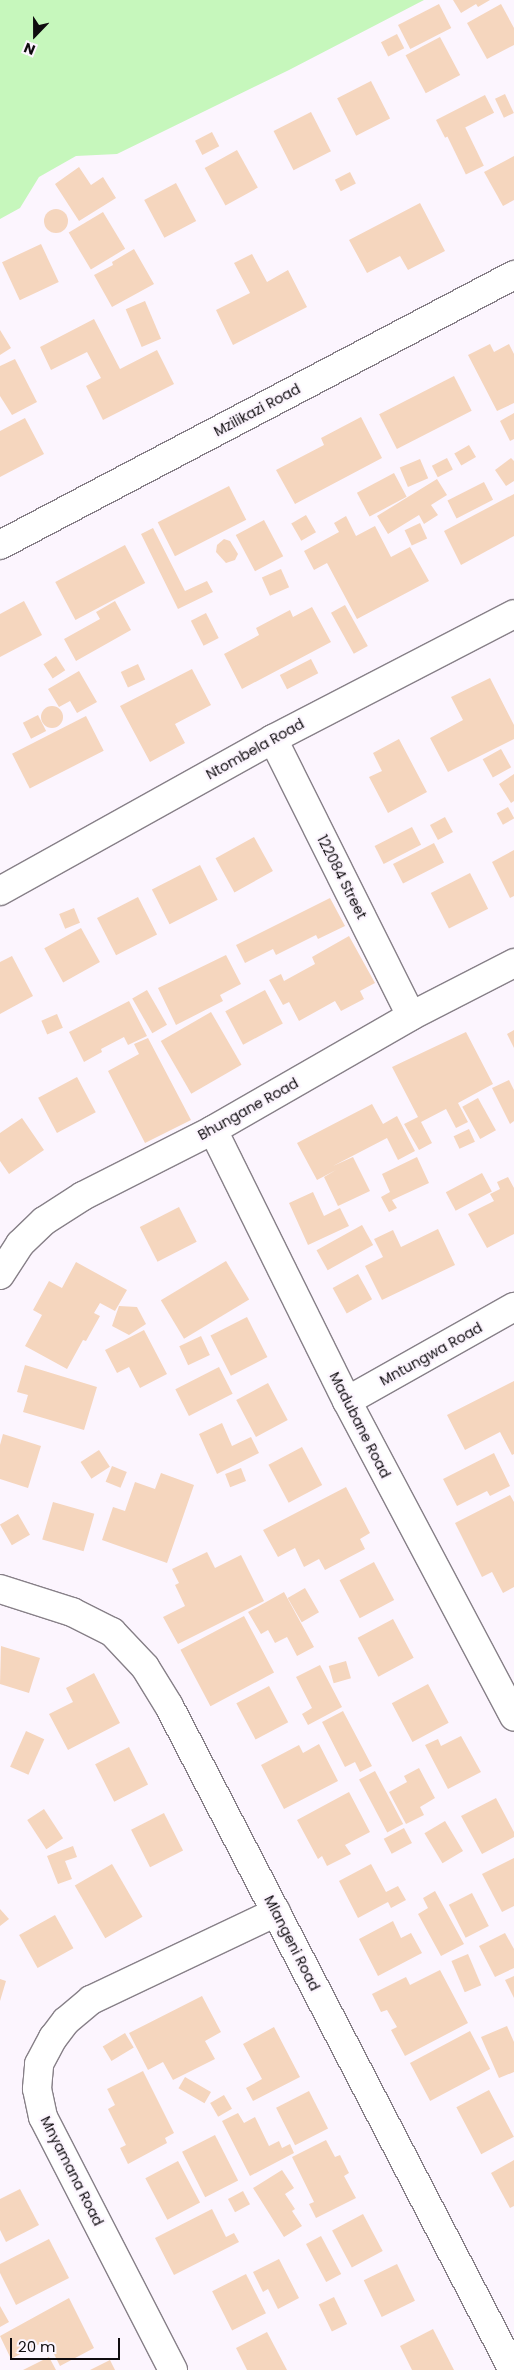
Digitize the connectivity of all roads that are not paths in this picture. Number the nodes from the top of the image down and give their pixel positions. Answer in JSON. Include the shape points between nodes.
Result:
{"nodes":[{"id":1,"x":514,"y":275,"type":"edge"},
{"id":2,"x":0,"y":545,"type":"edge"},
{"id":3,"x":514,"y":614,"type":"edge"},
{"id":4,"x":273,"y":739,"type":"junction"},
{"id":5,"x":0,"y":891,"type":"edge"},
{"id":6,"x":514,"y":962,"type":"edge"},
{"id":7,"x":411,"y":1016,"type":"junction"},
{"id":8,"x":213,"y":1130,"type":"junction"},
{"id":9,"x":0,"y":1275,"type":"edge"},
{"id":10,"x":514,"y":1307,"type":"edge"},
{"id":11,"x":347,"y":1401,"type":"junction"},
{"id":12,"x":0,"y":1589,"type":"edge"},
{"id":13,"x":506,"y":1688,"type":"edge"},
{"id":14,"x":514,"y":1716,"type":"edge"},
{"id":15,"x":276,"y":1912,"type":"junction"},
{"id":16,"x":173,"y":2370,"type":"edge"},
{"id":17,"x":513,"y":2370,"type":"edge"}],
"edges":[{"from":1,"to":2,"type":"street","name":"Mzilikazi Road"},
{"from":3,"to":4,"type":"street","name":"Ntombela Road"},
{"from":4,"to":5,"type":"street","name":"Ntombela Road"},
{"from":4,"to":7,"type":"street","name":"122084 Street"},
{"from":6,"to":7,"type":"street","name":"Bhungane Road"},
{"from":7,"to":8,"type":"street","name":"Bhungane Road"},
{"from":8,"to":9,"type":"street","name":"Bhungane Road","via":[[83,1196],[44,1222],[20,1244]]},
{"from":8,"to":11,"type":"street","name":"Madubane Road"},
{"from":10,"to":11,"type":"street","name":"Mntungwa Road"},
{"from":11,"to":13,"type":"street","name":"Madubane Road"},
{"from":12,"to":15,"type":"street","name":"Mlangeni Road","via":[[72,1612],[112,1632],[145,1667],[169,1706]]},
{"from":13,"to":14,"type":"street","name":"Madubane Road"},
{"from":15,"to":16,"type":"street","name":"Mnyamana Road","via":[[91,2000],[66,2021],[39,2064],[36,2089],[43,2117]]},
{"from":15,"to":17,"type":"street","name":"Mlangeni Road"}]}
